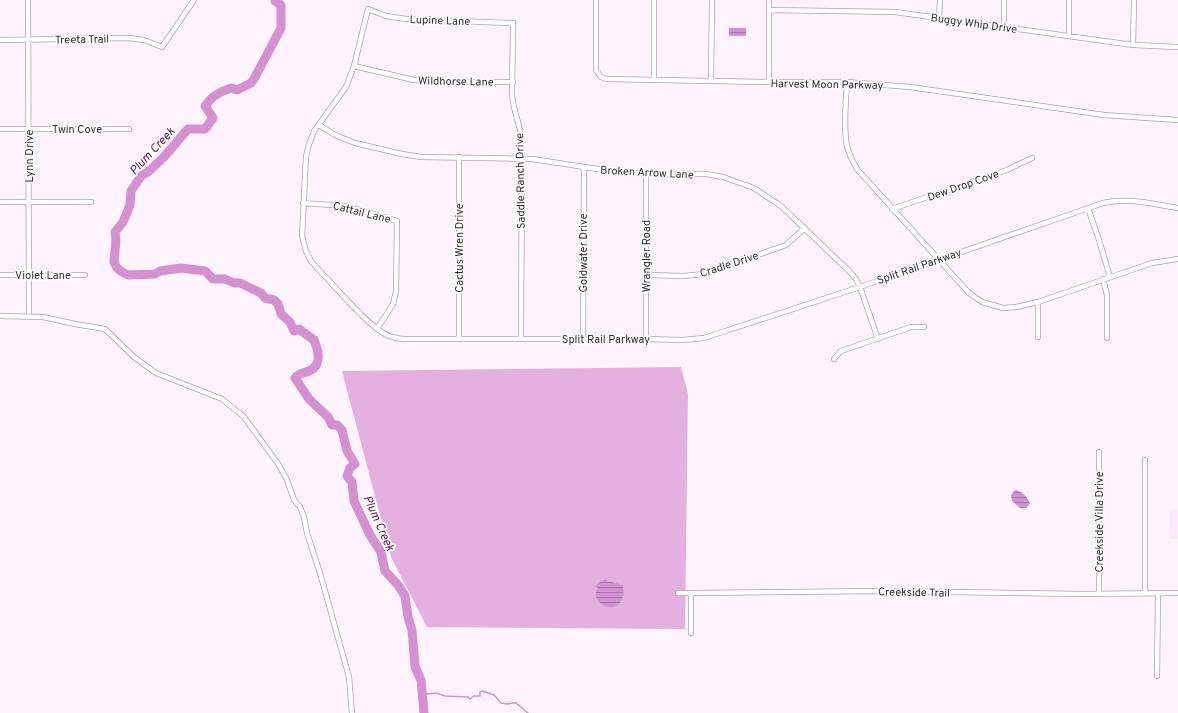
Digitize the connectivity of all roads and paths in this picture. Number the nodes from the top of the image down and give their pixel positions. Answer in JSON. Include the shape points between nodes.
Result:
{"nodes":[{"id":1,"x":28,"y":0,"type":"edge"},
{"id":2,"x":194,"y":0,"type":"edge"},
{"id":3,"x":596,"y":0,"type":"edge"},
{"id":4,"x":654,"y":0,"type":"edge"},
{"id":5,"x":712,"y":0,"type":"edge"},
{"id":6,"x":769,"y":0,"type":"edge"},
{"id":7,"x":940,"y":0,"type":"edge"},
{"id":8,"x":1004,"y":0,"type":"edge"},
{"id":9,"x":1069,"y":0,"type":"edge"},
{"id":10,"x":1134,"y":0,"type":"edge"},
{"id":11,"x":368,"y":9,"type":"joint"},
{"id":12,"x":769,"y":10,"type":"junction"},
{"id":13,"x":939,"y":18,"type":"junction"},
{"id":14,"x":513,"y":23,"type":"joint"},
{"id":15,"x":1004,"y":28,"type":"junction"},
{"id":16,"x":1069,"y":36,"type":"junction"},
{"id":17,"x":0,"y":40,"type":"edge"},
{"id":18,"x":27,"y":40,"type":"junction"},
{"id":19,"x":1133,"y":45,"type":"junction"},
{"id":20,"x":1178,"y":47,"type":"edge"},
{"id":21,"x":354,"y":66,"type":"junction"},
{"id":22,"x":654,"y":80,"type":"junction"},
{"id":23,"x":711,"y":81,"type":"junction"},
{"id":24,"x":513,"y":82,"type":"junction"},
{"id":25,"x":769,"y":82,"type":"junction"},
{"id":26,"x":847,"y":82,"type":"junction"},
{"id":27,"x":1178,"y":120,"type":"edge"},
{"id":28,"x":319,"y":125,"type":"junction"},
{"id":29,"x":0,"y":129,"type":"edge"},
{"id":30,"x":129,"y":129,"type":"dead end"},
{"id":31,"x":29,"y":130,"type":"junction"},
{"id":32,"x":459,"y":157,"type":"junction"},
{"id":33,"x":522,"y":158,"type":"junction"},
{"id":34,"x":1032,"y":158,"type":"dead end"},
{"id":35,"x":584,"y":168,"type":"junction"},
{"id":36,"x":646,"y":173,"type":"junction"},
{"id":37,"x":0,"y":202,"type":"edge"},
{"id":38,"x":29,"y":202,"type":"junction"},
{"id":39,"x":91,"y":202,"type":"dead end"},
{"id":40,"x":303,"y":204,"type":"junction"},
{"id":41,"x":1088,"y":208,"type":"junction"},
{"id":42,"x":1178,"y":208,"type":"edge"},
{"id":43,"x":892,"y":209,"type":"junction"},
{"id":44,"x":805,"y":228,"type":"junction"},
{"id":45,"x":938,"y":259,"type":"junction"},
{"id":46,"x":1178,"y":259,"type":"edge"},
{"id":47,"x":0,"y":275,"type":"edge"},
{"id":48,"x":28,"y":275,"type":"junction"},
{"id":49,"x":86,"y":275,"type":"dead end"},
{"id":50,"x":646,"y":275,"type":"junction"},
{"id":51,"x":1110,"y":277,"type":"junction"},
{"id":52,"x":1103,"y":280,"type":"junction"},
{"id":53,"x":860,"y":287,"type":"junction"},
{"id":54,"x":1038,"y":302,"type":"junction"},
{"id":55,"x":29,"y":312,"type":"dead end"},
{"id":56,"x":0,"y":316,"type":"edge"},
{"id":57,"x":924,"y":326,"type":"dead end"},
{"id":58,"x":378,"y":329,"type":"junction"},
{"id":59,"x":1038,"y":337,"type":"dead end"},
{"id":60,"x":878,"y":338,"type":"junction"},
{"id":61,"x":1107,"y":338,"type":"dead end"},
{"id":62,"x":459,"y":339,"type":"junction"},
{"id":63,"x":521,"y":339,"type":"junction"},
{"id":64,"x":583,"y":339,"type":"junction"},
{"id":65,"x":646,"y":339,"type":"junction"},
{"id":66,"x":834,"y":359,"type":"dead end"},
{"id":67,"x":1099,"y":452,"type":"dead end"},
{"id":68,"x":1145,"y":460,"type":"dead end"},
{"id":69,"x":678,"y":593,"type":"dead end"},
{"id":70,"x":691,"y":593,"type":"junction"},
{"id":71,"x":1099,"y":593,"type":"junction"},
{"id":72,"x":1145,"y":593,"type":"junction"},
{"id":73,"x":1178,"y":593,"type":"edge"},
{"id":74,"x":1158,"y":594,"type":"junction"},
{"id":75,"x":691,"y":633,"type":"dead end"},
{"id":76,"x":1157,"y":676,"type":"dead end"},
{"id":77,"x":352,"y":713,"type":"edge"}],
"edges":[{"from":1,"to":18,"type":"street","name":"Lynn Drive"},
{"from":2,"to":18,"type":"street","name":"Treeta Trail","via":[[162,47],[130,38]]},
{"from":3,"to":22,"type":"street","name":"Harvest Moon Parkway","via":[[596,70],[601,77]]},
{"from":4,"to":22,"type":"street"},
{"from":5,"to":23,"type":"street"},
{"from":6,"to":12,"type":"street"},
{"from":7,"to":13,"type":"street"},
{"from":8,"to":15,"type":"street"},
{"from":9,"to":16,"type":"street"},
{"from":10,"to":19,"type":"street"},
{"from":11,"to":14,"type":"street","name":"Lupine Lane","via":[[386,16],[406,19]]},
{"from":11,"to":21,"type":"street","name":"Split Rail Parkway"},
{"from":12,"to":13,"type":"street","name":"Buggy Whip Drive","via":[[881,11]]},
{"from":12,"to":25,"type":"street"},
{"from":13,"to":15,"type":"street","name":"Buggy Whip Drive"},
{"from":14,"to":24,"type":"street","name":"Saddle Ranch Drive"},
{"from":15,"to":16,"type":"street","name":"Buggy Whip Drive"},
{"from":16,"to":19,"type":"street","name":"Buggy Whip Drive"},
{"from":17,"to":18,"type":"street","name":"Treeta Trail"},
{"from":18,"to":31,"type":"street","name":"Lynn Drive"},
{"from":19,"to":20,"type":"street","name":"Buggy Whip Drive"},
{"from":21,"to":24,"type":"street","name":"Wildhorse Lane","via":[[430,82]]},
{"from":21,"to":28,"type":"street","name":"Split Rail Parkway","via":[[346,87]]},
{"from":22,"to":23,"type":"street","name":"Harvest Moon Parkway"},
{"from":23,"to":25,"type":"street","name":"Harvest Moon Parkway"},
{"from":24,"to":33,"type":"street","name":"Saddle Ranch Drive"},
{"from":25,"to":26,"type":"street","name":"Harvest Moon Parkway"},
{"from":26,"to":27,"type":"street","name":"Harvest Moon Parkway","via":[[910,87],[1104,115]]},
{"from":26,"to":43,"type":"street","via":[[847,146],[857,169]]},
{"from":28,"to":32,"type":"street","name":"Broken Arrow Lane","via":[[355,143],[402,154]]},
{"from":28,"to":40,"type":"street","name":"Split Rail Parkway","via":[[314,131],[306,157]]},
{"from":29,"to":31,"type":"street","name":"Twin Cove"},
{"from":30,"to":31,"type":"street","name":"Twin Cove"},
{"from":31,"to":38,"type":"street","name":"Lynn Drive"},
{"from":32,"to":33,"type":"street","name":"Broken Arrow Lane"},
{"from":32,"to":62,"type":"street","name":"Cactus Wren Drive"},
{"from":33,"to":35,"type":"street","name":"Broken Arrow Lane"},
{"from":33,"to":63,"type":"street","name":"Saddle Ranch Drive"},
{"from":34,"to":43,"type":"street","name":"Dew Drop Cove","via":[[1007,170]]},
{"from":35,"to":36,"type":"street","name":"Broken Arrow Lane"},
{"from":35,"to":64,"type":"street","name":"Goldwater Drive"},
{"from":36,"to":44,"type":"street","name":"Broken Arrow Lane","via":[[706,174],[738,181],[768,196]]},
{"from":36,"to":50,"type":"street","name":"Wrangler Road"},
{"from":37,"to":38,"type":"street"},
{"from":38,"to":39,"type":"street"},
{"from":38,"to":48,"type":"street","name":"Lynn Drive"},
{"from":40,"to":58,"type":"street","name":"Split Rail Parkway","via":[[302,236],[311,261],[370,324]]},
{"from":40,"to":58,"type":"street","name":"Cattail Lane","via":[[344,206],[397,221],[396,292],[393,304]]},
{"from":41,"to":42,"type":"street","name":"Split Rail Parkway","via":[[1122,200]]},
{"from":41,"to":45,"type":"street","name":"Split Rail Parkway"},
{"from":41,"to":51,"type":"street"},
{"from":43,"to":45,"type":"street"},
{"from":44,"to":50,"type":"street","name":"Cradle Drive","via":[[786,245],[704,274]]},
{"from":44,"to":53,"type":"street","name":"Broken Arrow Lane","via":[[849,271]]},
{"from":45,"to":53,"type":"street","name":"Split Rail Parkway"},
{"from":45,"to":54,"type":"street","via":[[969,293],[982,302],[1004,308]]},
{"from":46,"to":51,"type":"street","via":[[1152,263]]},
{"from":47,"to":48,"type":"street","name":"Violet Lane"},
{"from":48,"to":49,"type":"street","name":"Violet Lane"},
{"from":48,"to":55,"type":"street","name":"Lynn Drive"},
{"from":50,"to":65,"type":"street","name":"Wrangler Road"},
{"from":51,"to":52,"type":"street"},
{"from":52,"to":54,"type":"street"},
{"from":52,"to":61,"type":"street","via":[[1107,295]]},
{"from":53,"to":60,"type":"street","name":"Broken Arrow Lane"},
{"from":53,"to":65,"type":"street","name":"Split Rail Parkway","via":[[704,338]]},
{"from":54,"to":59,"type":"street"},
{"from":56,"to":77,"type":"street","via":[[43,317],[105,329],[134,357],[156,373],[222,399],[244,417],[278,465],[304,517],[349,677]]},
{"from":57,"to":60,"type":"street"},
{"from":58,"to":62,"type":"street","name":"Split Rail Parkway","via":[[392,337],[404,339]]},
{"from":60,"to":66,"type":"street","via":[[841,351]]},
{"from":62,"to":63,"type":"street","name":"Split Rail Parkway"},
{"from":63,"to":64,"type":"street","name":"Split Rail Parkway"},
{"from":64,"to":65,"type":"street","name":"Split Rail Parkway"},
{"from":67,"to":71,"type":"street","name":"Creekside Villa Drive"},
{"from":68,"to":72,"type":"street"},
{"from":69,"to":70,"type":"street","name":"Creekside Trail"},
{"from":70,"to":71,"type":"street","name":"Creekside Trail"},
{"from":70,"to":75,"type":"street"},
{"from":71,"to":72,"type":"street","name":"Creekside Trail"},
{"from":72,"to":74,"type":"street","name":"Creekside Trail"},
{"from":73,"to":74,"type":"street","name":"Creekside Trail"},
{"from":74,"to":76,"type":"street"}]}
